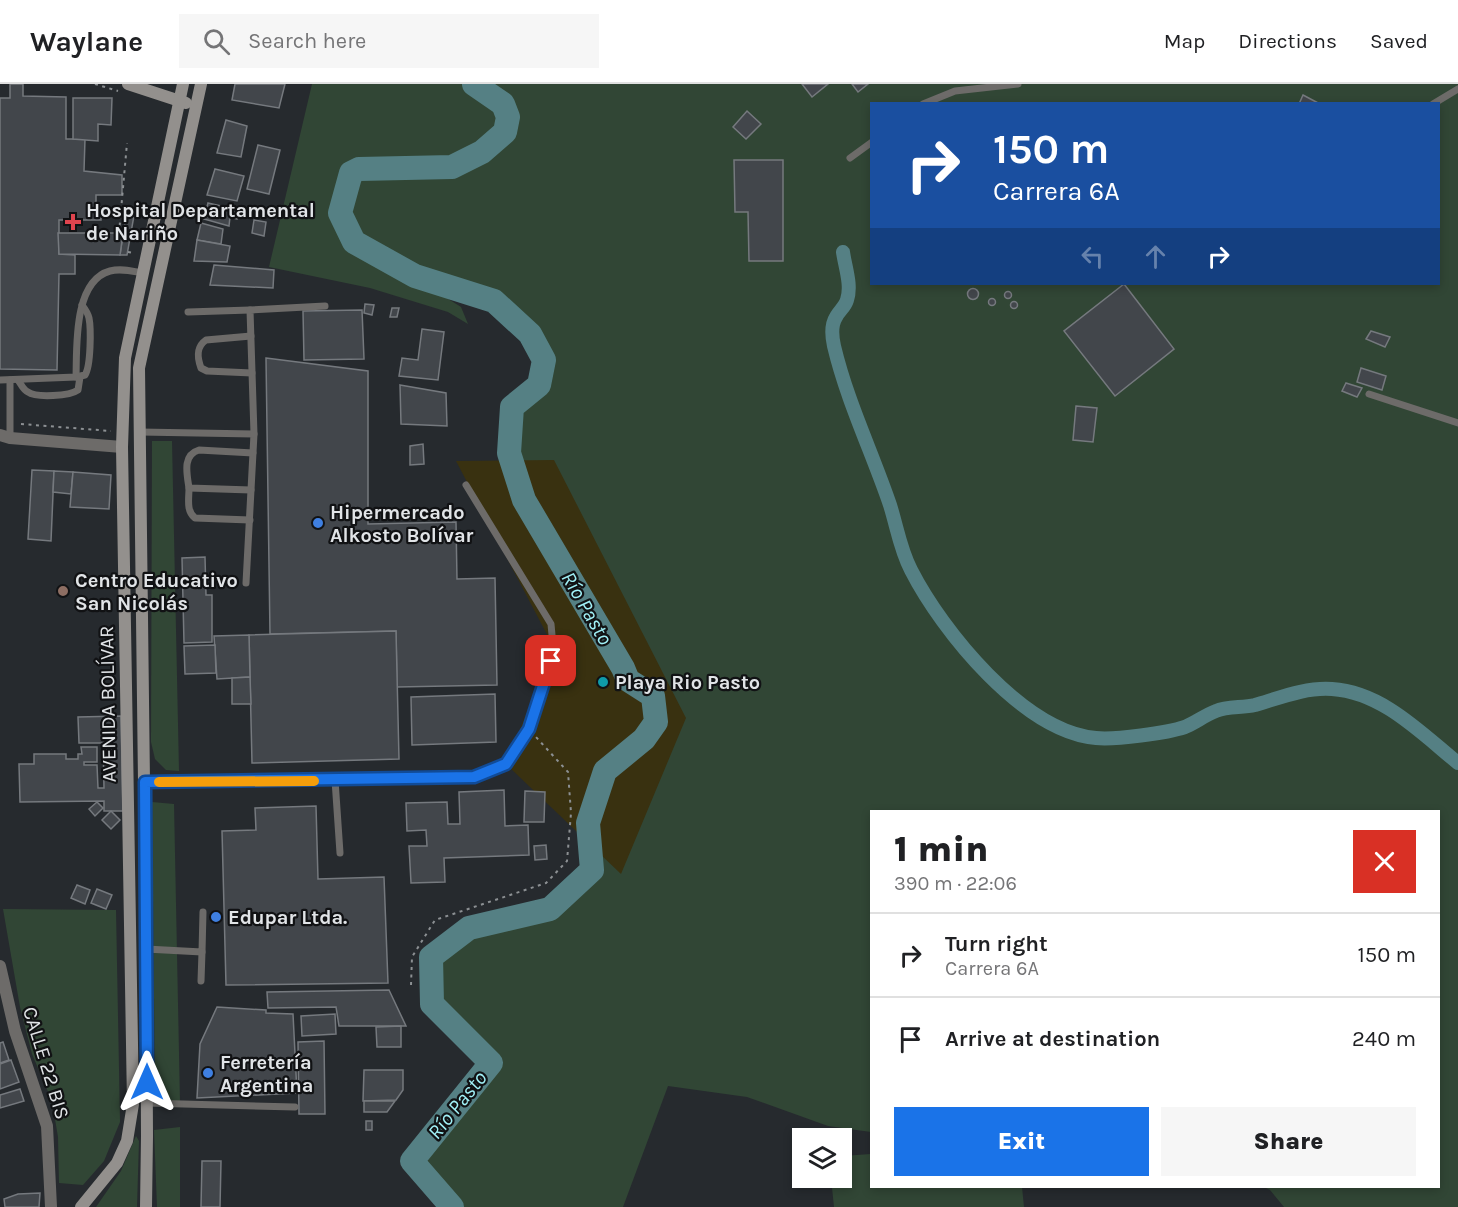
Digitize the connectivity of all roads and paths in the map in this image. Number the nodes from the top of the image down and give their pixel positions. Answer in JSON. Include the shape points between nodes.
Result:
{"nodes":[{"id":1,"x":95,"y":84,"type":"edge"},
{"id":2,"x":183,"y":84,"type":"edge"},
{"id":3,"x":1018,"y":84,"type":"edge"},
{"id":4,"x":199,"y":85,"type":"edge"},
{"id":5,"x":123,"y":88,"type":"edge"},
{"id":6,"x":1458,"y":89,"type":"edge"},
{"id":7,"x":179,"y":101,"type":"junction"},
{"id":8,"x":928,"y":102,"type":"edge"},
{"id":9,"x":1436,"y":102,"type":"edge"},
{"id":10,"x":195,"y":106,"type":"junction"},
{"id":11,"x":127,"y":143,"type":"dead end"},
{"id":12,"x":870,"y":143,"type":"edge"},
{"id":13,"x":850,"y":158,"type":"dead end"},
{"id":14,"x":119,"y":233,"type":"dead end"},
{"id":15,"x":128,"y":252,"type":"dead end"},
{"id":16,"x":137,"y":272,"type":"junction"},
{"id":17,"x":82,"y":305,"type":"junction"},
{"id":18,"x":325,"y":306,"type":"dead end"},
{"id":19,"x":250,"y":310,"type":"junction"},
{"id":20,"x":188,"y":312,"type":"dead end"},
{"id":21,"x":251,"y":336,"type":"junction"},
{"id":22,"x":252,"y":373,"type":"junction"},
{"id":23,"x":78,"y":377,"type":"junction"},
{"id":24,"x":0,"y":380,"type":"edge"},
{"id":25,"x":14,"y":380,"type":"junction"},
{"id":26,"x":1369,"y":394,"type":"dead end"},
{"id":27,"x":10,"y":423,"type":"junction"},
{"id":28,"x":1458,"y":423,"type":"edge"},
{"id":29,"x":140,"y":432,"type":"junction"},
{"id":30,"x":254,"y":434,"type":"junction"},
{"id":31,"x":5,"y":436,"type":"edge"},
{"id":32,"x":116,"y":447,"type":"junction"},
{"id":33,"x":253,"y":453,"type":"junction"},
{"id":34,"x":466,"y":485,"type":"dead end"},
{"id":35,"x":189,"y":488,"type":"junction"},
{"id":36,"x":251,"y":490,"type":"junction"},
{"id":37,"x":250,"y":520,"type":"junction"},
{"id":38,"x":246,"y":583,"type":"dead end"},
{"id":39,"x":529,"y":729,"type":"junction"},
{"id":40,"x":336,"y":780,"type":"junction"},
{"id":41,"x":145,"y":782,"type":"junction"},
{"id":42,"x":340,"y":853,"type":"dead end"},
{"id":43,"x":203,"y":912,"type":"dead end"},
{"id":44,"x":146,"y":949,"type":"junction"},
{"id":45,"x":202,"y":951,"type":"junction"},
{"id":46,"x":0,"y":966,"type":"edge"},
{"id":47,"x":201,"y":981,"type":"dead end"},
{"id":48,"x":411,"y":985,"type":"dead end"},
{"id":49,"x":147,"y":1103,"type":"junction"},
{"id":50,"x":295,"y":1107,"type":"dead end"},
{"id":51,"x":51,"y":1207,"type":"edge"},
{"id":52,"x":81,"y":1207,"type":"edge"},
{"id":53,"x":146,"y":1207,"type":"edge"}],
"edges":[{"from":1,"to":5,"type":"path"},
{"from":2,"to":7,"type":"main road","name":"AVENIDA BOLÍVAR"},
{"from":3,"to":8,"type":"lane","via":[[954,91]]},
{"from":4,"to":10,"type":"main road","name":"AVENIDA BOLÍVAR"},
{"from":5,"to":7,"type":"main road"},
{"from":6,"to":9,"type":"lane"},
{"from":7,"to":10,"type":"main road"},
{"from":7,"to":16,"type":"main road","name":"AVENIDA BOLÍVAR"},
{"from":10,"to":29,"type":"main road","name":"AVENIDA BOLÍVAR","via":[[140,368]]},
{"from":11,"to":14,"type":"path"},
{"from":12,"to":13,"type":"lane"},
{"from":15,"to":16,"type":"path","via":[[135,253]]},
{"from":16,"to":17,"type":"lane","via":[[116,270],[103,274]]},
{"from":16,"to":32,"type":"main road","name":"AVENIDA BOLÍVAR"},
{"from":17,"to":23,"type":"lane"},
{"from":17,"to":23,"type":"lane","via":[[90,321],[88,367],[87,373]]},
{"from":18,"to":19,"type":"lane"},
{"from":19,"to":20,"type":"lane"},
{"from":19,"to":21,"type":"lane"},
{"from":21,"to":22,"type":"lane"},
{"from":21,"to":22,"type":"lane","via":[[206,340],[197,357],[201,368],[207,371]]},
{"from":22,"to":30,"type":"lane"},
{"from":23,"to":25,"type":"lane"},
{"from":23,"to":25,"type":"lane","via":[[78,390],[69,395],[32,394]]},
{"from":24,"to":25,"type":"lane"},
{"from":25,"to":27,"type":"lane"},
{"from":26,"to":28,"type":"lane"},
{"from":27,"to":31,"type":"lane"},
{"from":27,"to":32,"type":"path","via":[[111,431]]},
{"from":29,"to":30,"type":"lane"},
{"from":29,"to":41,"type":"main road","name":"AVENIDA BOLÍVAR"},
{"from":30,"to":33,"type":"lane"},
{"from":31,"to":32,"type":"street"},
{"from":32,"to":52,"type":"main road","name":"AVENIDA BOLÍVAR","via":[[133,1104],[127,1141],[117,1163]]},
{"from":33,"to":35,"type":"lane","via":[[192,452],[187,459]]},
{"from":33,"to":36,"type":"lane"},
{"from":34,"to":39,"type":"lane","via":[[551,624],[551,661]]},
{"from":35,"to":36,"type":"lane"},
{"from":35,"to":37,"type":"lane","via":[[189,510],[195,518]]},
{"from":36,"to":37,"type":"lane"},
{"from":37,"to":38,"type":"lane"},
{"from":39,"to":40,"type":"lane","via":[[506,764],[474,777]]},
{"from":39,"to":48,"type":"path","via":[[568,772],[567,861],[546,883],[435,920],[412,957]]},
{"from":40,"to":41,"type":"lane"},
{"from":40,"to":42,"type":"lane"},
{"from":41,"to":44,"type":"main road","name":"AVENIDA BOLÍVAR"},
{"from":43,"to":45,"type":"lane"},
{"from":44,"to":45,"type":"lane"},
{"from":44,"to":49,"type":"main road","name":"AVENIDA BOLÍVAR"},
{"from":45,"to":47,"type":"lane"},
{"from":46,"to":51,"type":"street","name":"CALLE 22 BIS","via":[[15,1031],[47,1126]]},
{"from":49,"to":50,"type":"lane"},
{"from":49,"to":53,"type":"main road","name":"AVENIDA BOLÍVAR"}]}
